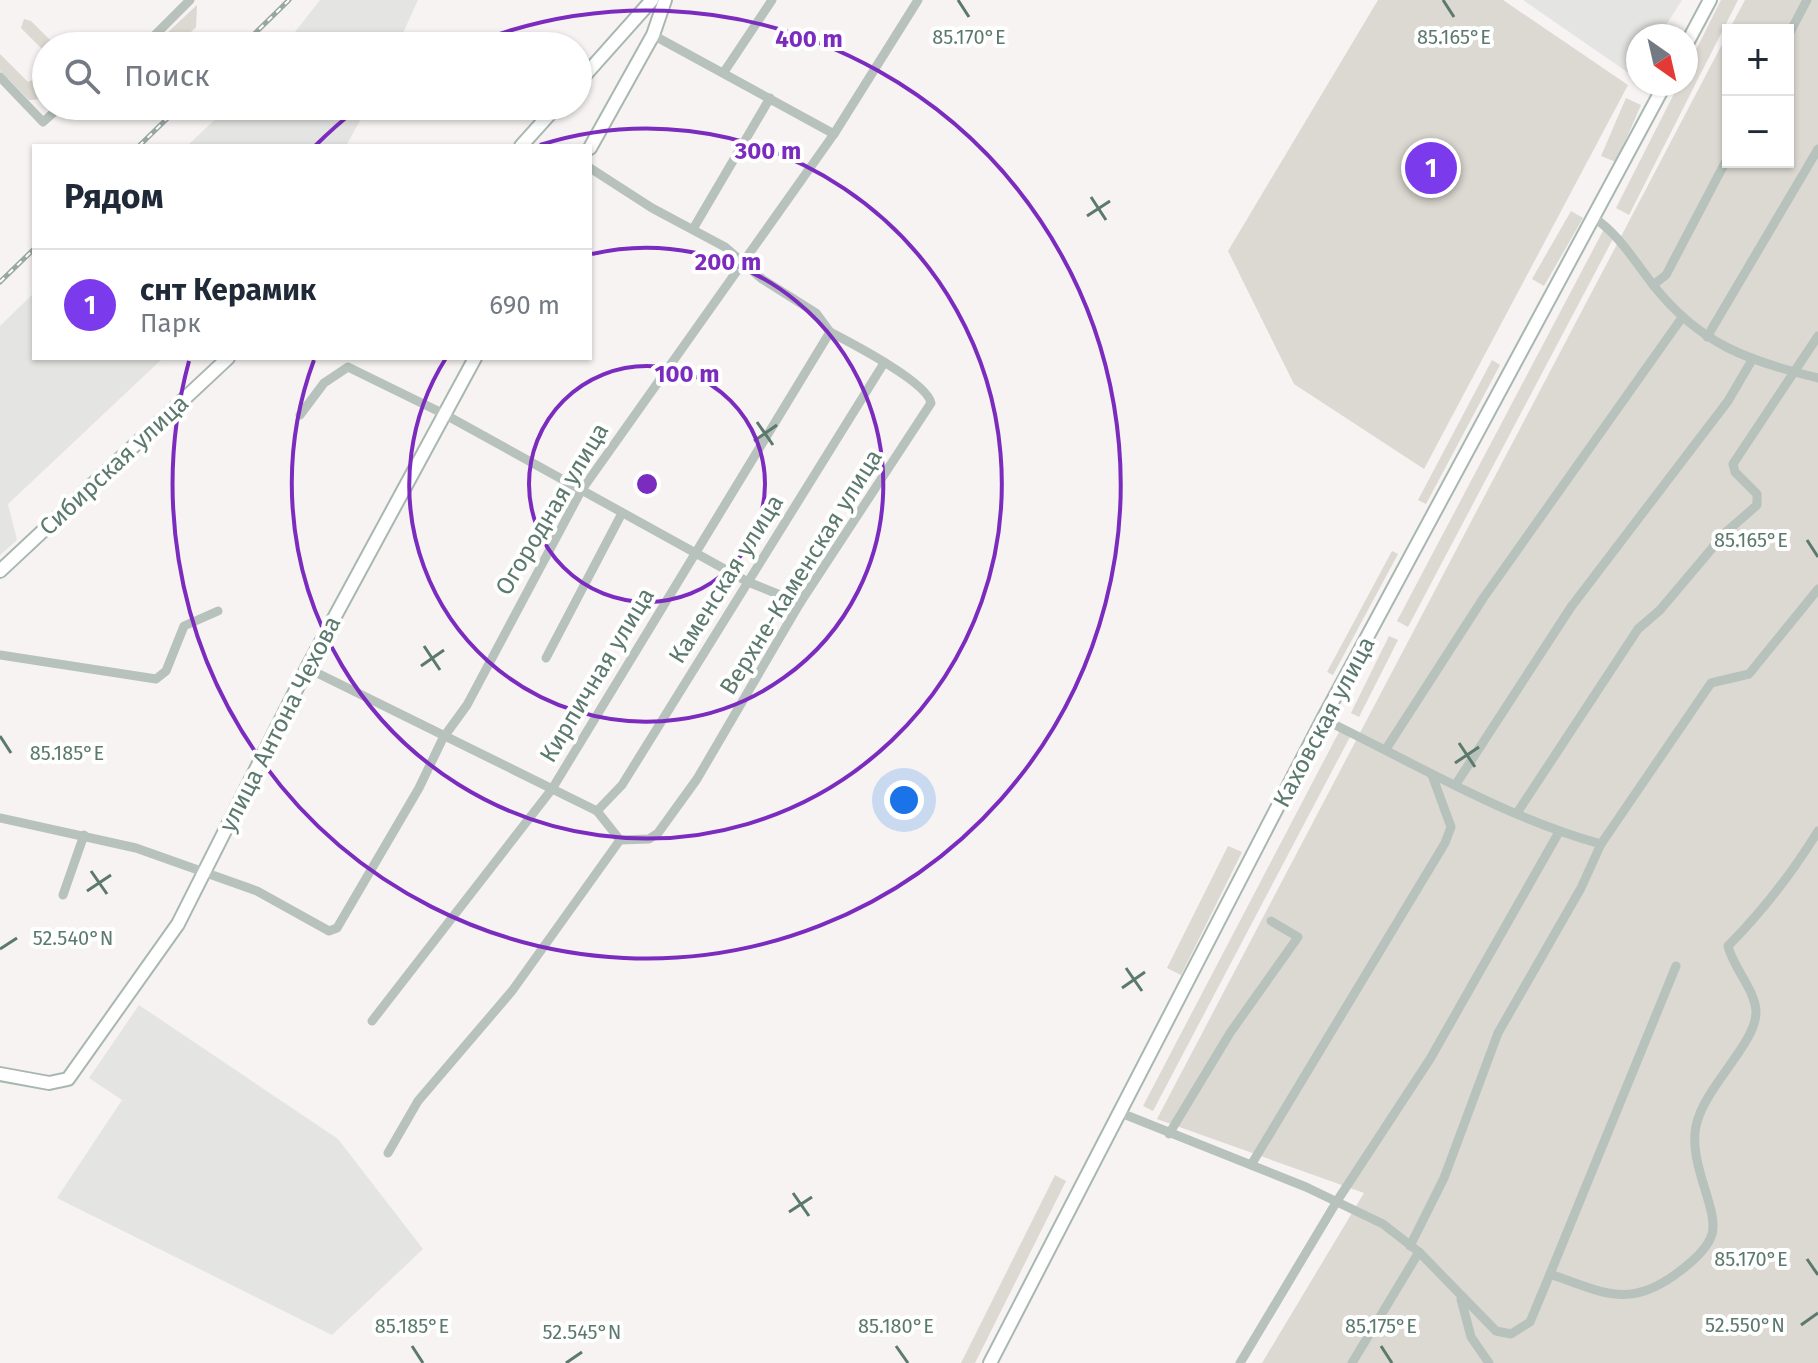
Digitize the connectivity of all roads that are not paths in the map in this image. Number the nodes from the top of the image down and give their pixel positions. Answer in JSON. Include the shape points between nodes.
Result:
{"nodes":[{"id":1,"x":190,"y":0,"type":"edge"},
{"id":2,"x":652,"y":0,"type":"edge"},
{"id":3,"x":665,"y":0,"type":"edge"},
{"id":4,"x":772,"y":0,"type":"edge"},
{"id":5,"x":918,"y":0,"type":"edge"},
{"id":6,"x":1710,"y":0,"type":"edge"},
{"id":7,"x":1807,"y":0,"type":"edge"},
{"id":8,"x":1697,"y":24,"type":"edge"},
{"id":9,"x":1794,"y":25,"type":"edge"},
{"id":10,"x":158,"y":32,"type":"edge"},
{"id":11,"x":653,"y":35,"type":"junction"},
{"id":12,"x":592,"y":67,"type":"edge"},
{"id":13,"x":724,"y":72,"type":"junction"},
{"id":14,"x":0,"y":77,"type":"edge"},
{"id":15,"x":1659,"y":96,"type":"edge"},
{"id":16,"x":770,"y":98,"type":"junction"},
{"id":17,"x":32,"y":110,"type":"edge"},
{"id":18,"x":544,"y":120,"type":"edge"},
{"id":19,"x":834,"y":134,"type":"junction"},
{"id":20,"x":523,"y":144,"type":"edge"},
{"id":21,"x":592,"y":144,"type":"edge"},
{"id":22,"x":1818,"y":149,"type":"edge"},
{"id":23,"x":1722,"y":168,"type":"edge"},
{"id":24,"x":592,"y":169,"type":"edge"},
{"id":25,"x":1593,"y":217,"type":"junction"},
{"id":26,"x":693,"y":229,"type":"junction"},
{"id":27,"x":745,"y":262,"type":"junction"},
{"id":28,"x":1653,"y":285,"type":"junction"},
{"id":29,"x":1681,"y":319,"type":"junction"},
{"id":30,"x":830,"y":332,"type":"junction"},
{"id":31,"x":1818,"y":336,"type":"edge"},
{"id":32,"x":1707,"y":337,"type":"junction"},
{"id":33,"x":226,"y":360,"type":"edge"},
{"id":34,"x":474,"y":360,"type":"edge"},
{"id":35,"x":1752,"y":360,"type":"junction"},
{"id":36,"x":884,"y":363,"type":"junction"},
{"id":37,"x":1794,"y":372,"type":"junction"},
{"id":38,"x":1818,"y":378,"type":"edge"},
{"id":39,"x":444,"y":414,"type":"junction"},
{"id":40,"x":300,"y":415,"type":"dead end"},
{"id":41,"x":581,"y":491,"type":"junction"},
{"id":42,"x":621,"y":515,"type":"junction"},
{"id":43,"x":693,"y":554,"type":"junction"},
{"id":44,"x":0,"y":571,"type":"edge"},
{"id":45,"x":748,"y":582,"type":"junction"},
{"id":46,"x":1818,"y":589,"type":"edge"},
{"id":47,"x":800,"y":603,"type":"junction"},
{"id":48,"x":218,"y":611,"type":"dead end"},
{"id":49,"x":0,"y":655,"type":"edge"},
{"id":50,"x":546,"y":658,"type":"dead end"},
{"id":51,"x":307,"y":668,"type":"junction"},
{"id":52,"x":1323,"y":719,"type":"junction"},
{"id":53,"x":443,"y":738,"type":"junction"},
{"id":54,"x":1386,"y":749,"type":"junction"},
{"id":55,"x":1432,"y":775,"type":"junction"},
{"id":56,"x":1456,"y":784,"type":"junction"},
{"id":57,"x":552,"y":789,"type":"junction"},
{"id":58,"x":597,"y":811,"type":"junction"},
{"id":59,"x":1517,"y":813,"type":"junction"},
{"id":60,"x":0,"y":818,"type":"edge"},
{"id":61,"x":1818,"y":831,"type":"edge"},
{"id":62,"x":1559,"y":832,"type":"junction"},
{"id":63,"x":84,"y":835,"type":"junction"},
{"id":64,"x":620,"y":840,"type":"junction"},
{"id":65,"x":1601,"y":844,"type":"junction"},
{"id":66,"x":204,"y":874,"type":"junction"},
{"id":67,"x":63,"y":895,"type":"dead end"},
{"id":68,"x":1271,"y":921,"type":"dead end"},
{"id":69,"x":1676,"y":966,"type":"dead end"},
{"id":70,"x":372,"y":1021,"type":"dead end"},
{"id":71,"x":0,"y":1074,"type":"edge"},
{"id":72,"x":1121,"y":1113,"type":"junction"},
{"id":73,"x":1169,"y":1134,"type":"junction"},
{"id":74,"x":388,"y":1153,"type":"dead end"},
{"id":75,"x":1251,"y":1165,"type":"junction"},
{"id":76,"x":1337,"y":1201,"type":"junction"},
{"id":77,"x":1410,"y":1246,"type":"junction"},
{"id":78,"x":1419,"y":1252,"type":"junction"},
{"id":79,"x":1550,"y":1274,"type":"junction"},
{"id":80,"x":1461,"y":1299,"type":"junction"},
{"id":81,"x":990,"y":1363,"type":"edge"},
{"id":82,"x":1240,"y":1363,"type":"edge"},
{"id":83,"x":1352,"y":1363,"type":"edge"},
{"id":84,"x":1489,"y":1363,"type":"edge"}],
"edges":[{"from":1,"to":10,"type":"street"},
{"from":2,"to":12,"type":"street"},
{"from":3,"to":11,"type":"street"},
{"from":4,"to":13,"type":"street"},
{"from":5,"to":19,"type":"street","name":"Огородная улица"},
{"from":6,"to":8,"type":"street"},
{"from":7,"to":9,"type":"street"},
{"from":11,"to":13,"type":"street"},
{"from":11,"to":21,"type":"street"},
{"from":13,"to":16,"type":"street"},
{"from":14,"to":17,"type":"street"},
{"from":15,"to":25,"type":"street","name":"Каховская улица"},
{"from":16,"to":19,"type":"street"},
{"from":16,"to":26,"type":"street"},
{"from":18,"to":20,"type":"street"},
{"from":19,"to":27,"type":"street","name":"Огородная улица"},
{"from":22,"to":32,"type":"street"},
{"from":23,"to":28,"type":"street","via":[[1666,275]]},
{"from":24,"to":26,"type":"street","name":"Верхне-Каменская улица"},
{"from":25,"to":28,"type":"street","via":[[1615,232]]},
{"from":25,"to":52,"type":"street","name":"Каховская улица"},
{"from":26,"to":27,"type":"street","name":"Верхне-Каменская улица"},
{"from":27,"to":30,"type":"street","name":"Верхне-Каменская улица","via":[[816,313]]},
{"from":27,"to":41,"type":"street","name":"Огородная улица"},
{"from":28,"to":29,"type":"street"},
{"from":29,"to":32,"type":"street"},
{"from":29,"to":54,"type":"street","via":[[1484,597]]},
{"from":30,"to":36,"type":"street","name":"Верхне-Каменская улица"},
{"from":30,"to":43,"type":"street","name":"Кирпичная улица"},
{"from":31,"to":37,"type":"street"},
{"from":32,"to":35,"type":"street"},
{"from":33,"to":44,"type":"street","name":"Сибирская улица"},
{"from":34,"to":39,"type":"street","name":"улица Антона Чехова"},
{"from":35,"to":37,"type":"street"},
{"from":35,"to":56,"type":"street","via":[[1728,401],[1571,607]]},
{"from":36,"to":45,"type":"street","name":"Каменская улица"},
{"from":36,"to":47,"type":"street","name":"Верхне-Каменская улица","via":[[928,395],[931,403]]},
{"from":37,"to":38,"type":"street"},
{"from":37,"to":59,"type":"street","via":[[1733,464],[1757,494],[1757,505],[1638,629]]},
{"from":39,"to":40,"type":"street","via":[[348,367],[324,383]]},
{"from":39,"to":41,"type":"street"},
{"from":39,"to":51,"type":"street","name":"улица Антона Чехова"},
{"from":41,"to":42,"type":"street"},
{"from":41,"to":53,"type":"street","name":"Огородная улица","via":[[467,705]]},
{"from":42,"to":43,"type":"street"},
{"from":42,"to":50,"type":"street"},
{"from":43,"to":45,"type":"street"},
{"from":43,"to":57,"type":"street","name":"Кирпичная улица"},
{"from":45,"to":47,"type":"street"},
{"from":45,"to":58,"type":"street","name":"Каменская улица","via":[[622,785]]},
{"from":46,"to":65,"type":"street","via":[[1749,674],[1711,683]]},
{"from":47,"to":64,"type":"street","name":"Верхне-Каменская улица","via":[[749,695],[666,823],[649,839]]},
{"from":48,"to":49,"type":"street","via":[[184,626],[166,671],[156,679]]},
{"from":51,"to":53,"type":"street"},
{"from":51,"to":66,"type":"street","name":"улица Антона Чехова"},
{"from":52,"to":54,"type":"street"},
{"from":52,"to":72,"type":"street","name":"Каховская улица"},
{"from":53,"to":57,"type":"street"},
{"from":53,"to":66,"type":"street","name":"Огородная улица","via":[[334,930],[264,894]]},
{"from":54,"to":55,"type":"street"},
{"from":55,"to":56,"type":"street"},
{"from":55,"to":75,"type":"street","via":[[1451,827],[1445,843]]},
{"from":56,"to":59,"type":"street"},
{"from":57,"to":58,"type":"street"},
{"from":57,"to":70,"type":"street","name":"Кирпичная улица"},
{"from":58,"to":64,"type":"street"},
{"from":59,"to":62,"type":"street"},
{"from":60,"to":63,"type":"street"},
{"from":61,"to":79,"type":"street","via":[[1794,871],[1728,946],[1756,1013],[1753,1028],[1704,1102],[1696,1126],[1697,1170],[1712,1234],[1695,1259],[1647,1293],[1620,1297]]},
{"from":62,"to":65,"type":"street"},
{"from":62,"to":76,"type":"street","via":[[1430,1059]]},
{"from":63,"to":66,"type":"street"},
{"from":63,"to":67,"type":"street"},
{"from":64,"to":74,"type":"street","via":[[513,989],[418,1101]]},
{"from":65,"to":77,"type":"street","via":[[1498,1033],[1444,1178]]},
{"from":66,"to":71,"type":"street","name":"улица Антона Чехова","via":[[162,949],[68,1079],[49,1083]]},
{"from":68,"to":73,"type":"street","via":[[1298,937],[1230,1033]]},
{"from":69,"to":79,"type":"street"},
{"from":72,"to":73,"type":"street"},
{"from":72,"to":81,"type":"street","name":"Каховская улица"},
{"from":73,"to":75,"type":"street"},
{"from":75,"to":76,"type":"street"},
{"from":76,"to":77,"type":"street","via":[[1383,1224]]},
{"from":76,"to":82,"type":"street"},
{"from":77,"to":78,"type":"street"},
{"from":78,"to":80,"type":"street"},
{"from":78,"to":83,"type":"street"},
{"from":79,"to":80,"type":"street","via":[[1521,1332],[1496,1331]]},
{"from":80,"to":84,"type":"street","via":[[1471,1337]]}]}
